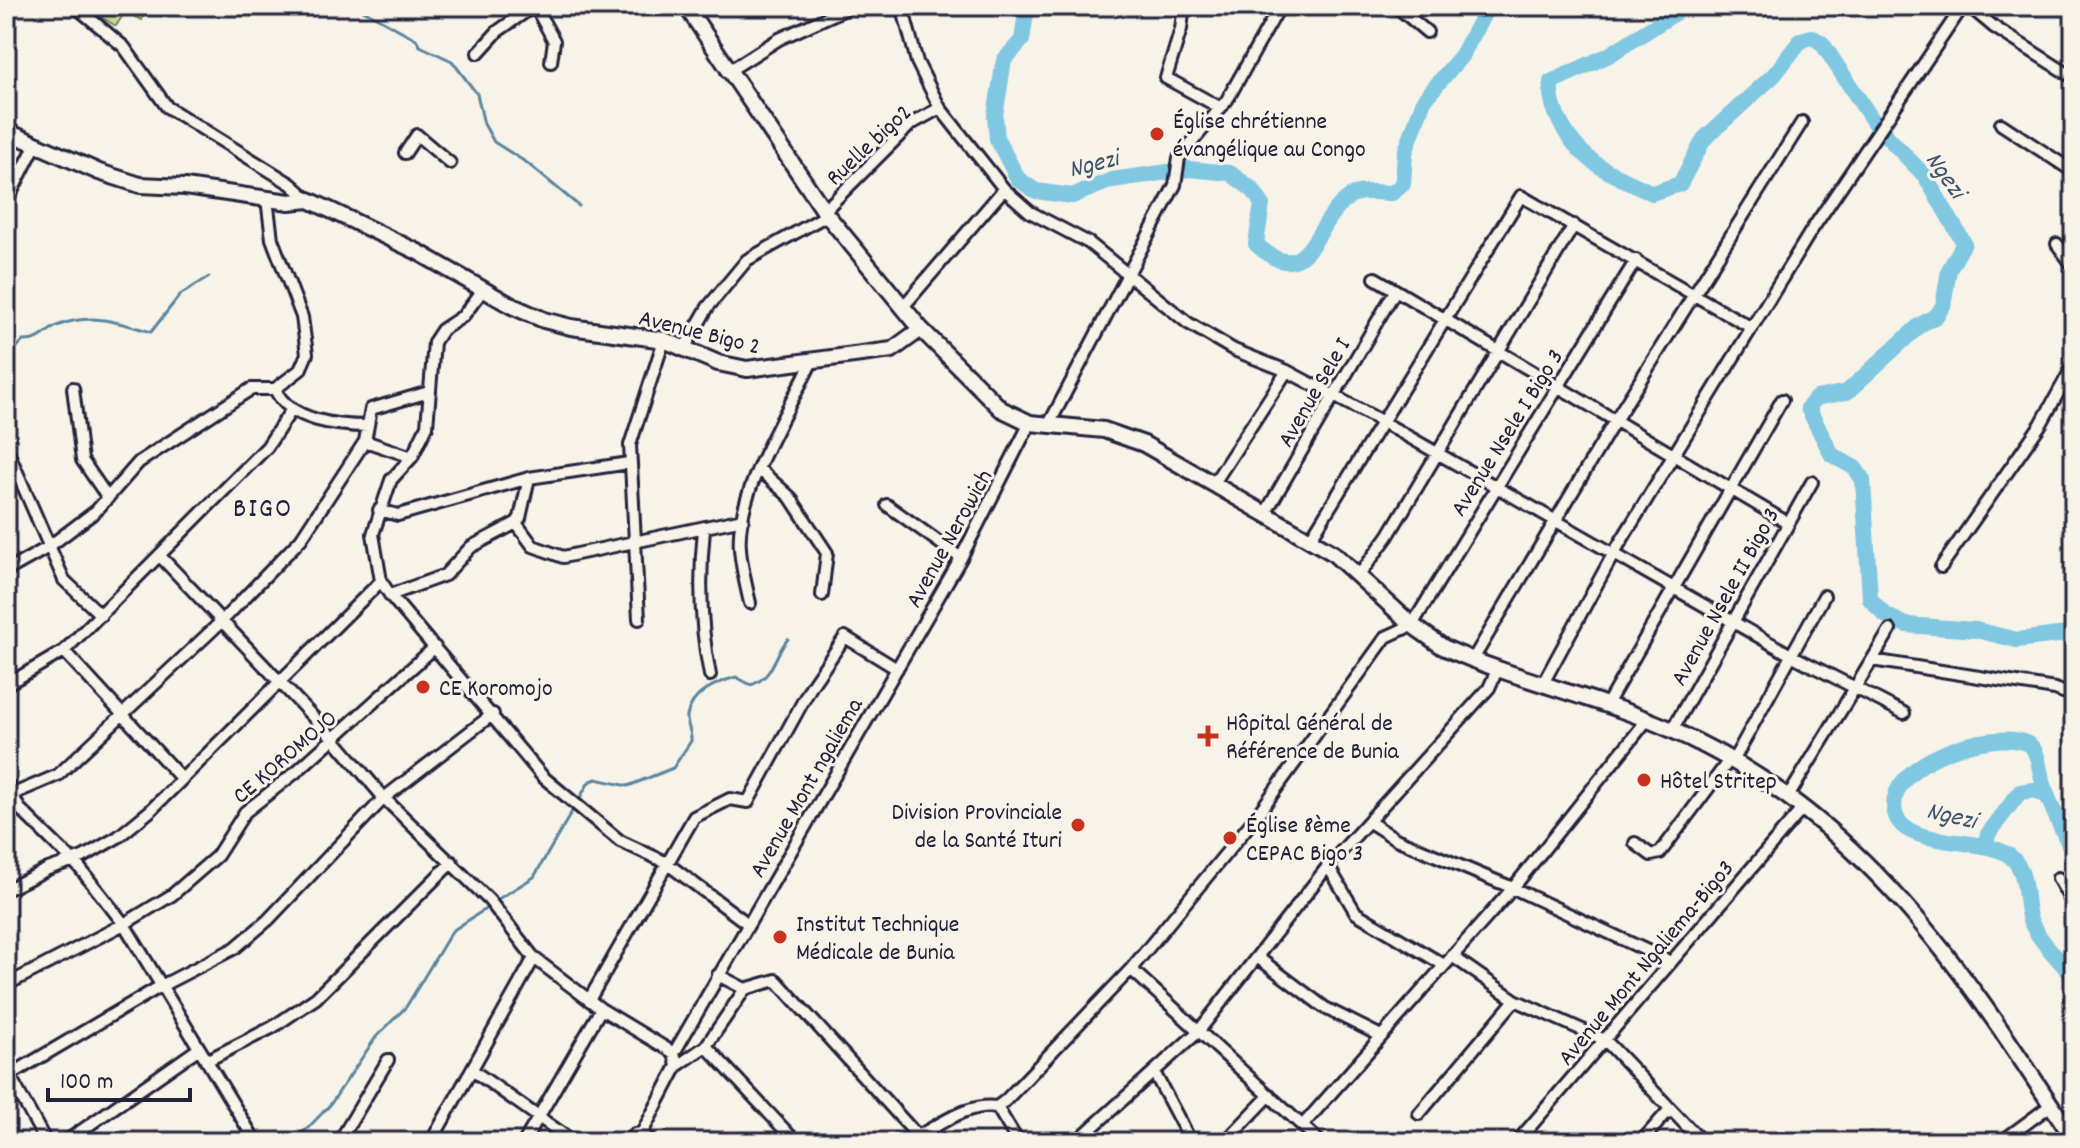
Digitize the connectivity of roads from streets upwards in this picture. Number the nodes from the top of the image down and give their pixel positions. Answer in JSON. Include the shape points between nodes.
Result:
{"nodes":[{"id":1,"x":75,"y":6,"type":"edge"},
{"id":2,"x":535,"y":6,"type":"edge"},
{"id":3,"x":686,"y":6,"type":"edge"},
{"id":4,"x":852,"y":6,"type":"edge"},
{"id":5,"x":902,"y":6,"type":"edge"},
{"id":6,"x":1184,"y":6,"type":"edge"},
{"id":7,"x":1280,"y":6,"type":"edge"},
{"id":8,"x":1396,"y":6,"type":"edge"},
{"id":9,"x":1966,"y":6,"type":"edge"},
{"id":10,"x":1427,"y":32,"type":"dead end"},
{"id":11,"x":478,"y":53,"type":"dead end"},
{"id":12,"x":551,"y":62,"type":"dead end"},
{"id":13,"x":727,"y":72,"type":"junction"},
{"id":14,"x":2074,"y":78,"type":"edge"},
{"id":15,"x":1219,"y":107,"type":"junction"},
{"id":16,"x":940,"y":108,"type":"junction"},
{"id":17,"x":1802,"y":122,"type":"dead end"},
{"id":18,"x":2001,"y":124,"type":"dead end"},
{"id":19,"x":6,"y":131,"type":"edge"},
{"id":20,"x":36,"y":144,"type":"junction"},
{"id":21,"x":405,"y":153,"type":"dead end"},
{"id":22,"x":450,"y":163,"type":"dead end"},
{"id":23,"x":2073,"y":168,"type":"edge"},
{"id":24,"x":1004,"y":189,"type":"junction"},
{"id":25,"x":267,"y":199,"type":"junction"},
{"id":26,"x":309,"y":200,"type":"junction"},
{"id":27,"x":6,"y":203,"type":"edge"},
{"id":28,"x":826,"y":213,"type":"junction"},
{"id":29,"x":1574,"y":225,"type":"junction"},
{"id":30,"x":2057,"y":244,"type":"dead end"},
{"id":31,"x":1636,"y":260,"type":"junction"},
{"id":32,"x":2074,"y":267,"type":"edge"},
{"id":33,"x":1128,"y":277,"type":"junction"},
{"id":34,"x":1375,"y":278,"type":"dead end"},
{"id":35,"x":483,"y":290,"type":"junction"},
{"id":36,"x":1395,"y":291,"type":"junction"},
{"id":37,"x":1694,"y":295,"type":"junction"},
{"id":38,"x":902,"y":308,"type":"junction"},
{"id":39,"x":1442,"y":320,"type":"junction"},
{"id":40,"x":1752,"y":328,"type":"junction"},
{"id":41,"x":921,"y":329,"type":"junction"},
{"id":42,"x":664,"y":340,"type":"junction"},
{"id":43,"x":685,"y":347,"type":"junction"},
{"id":44,"x":1497,"y":351,"type":"junction"},
{"id":45,"x":811,"y":363,"type":"junction"},
{"id":46,"x":2074,"y":364,"type":"edge"},
{"id":47,"x":1287,"y":371,"type":"junction"},
{"id":48,"x":1558,"y":386,"type":"junction"},
{"id":49,"x":73,"y":388,"type":"dead end"},
{"id":50,"x":275,"y":389,"type":"junction"},
{"id":51,"x":429,"y":392,"type":"junction"},
{"id":52,"x":1334,"y":396,"type":"junction"},
{"id":53,"x":1782,"y":400,"type":"dead end"},
{"id":54,"x":292,"y":409,"type":"junction"},
{"id":55,"x":1616,"y":419,"type":"junction"},
{"id":56,"x":1381,"y":421,"type":"junction"},
{"id":57,"x":1030,"y":423,"type":"junction"},
{"id":58,"x":1049,"y":424,"type":"junction"},
{"id":59,"x":368,"y":426,"type":"junction"},
{"id":60,"x":365,"y":441,"type":"junction"},
{"id":61,"x":6,"y":447,"type":"edge"},
{"id":62,"x":1437,"y":453,"type":"junction"},
{"id":63,"x":1674,"y":454,"type":"junction"},
{"id":64,"x":412,"y":457,"type":"junction"},
{"id":65,"x":629,"y":463,"type":"junction"},
{"id":66,"x":760,"y":470,"type":"junction"},
{"id":67,"x":10,"y":474,"type":"edge"},
{"id":68,"x":529,"y":478,"type":"junction"},
{"id":69,"x":1812,"y":482,"type":"dead end"},
{"id":70,"x":1214,"y":483,"type":"junction"},
{"id":71,"x":1496,"y":485,"type":"junction"},
{"id":72,"x":1731,"y":488,"type":"junction"},
{"id":73,"x":108,"y":498,"type":"junction"},
{"id":74,"x":887,"y":505,"type":"dead end"},
{"id":75,"x":379,"y":510,"type":"junction"},
{"id":76,"x":1266,"y":512,"type":"junction"},
{"id":77,"x":743,"y":519,"type":"junction"},
{"id":78,"x":1556,"y":519,"type":"junction"},
{"id":79,"x":516,"y":523,"type":"junction"},
{"id":80,"x":1788,"y":523,"type":"junction"},
{"id":81,"x":704,"y":529,"type":"junction"},
{"id":82,"x":1311,"y":538,"type":"junction"},
{"id":83,"x":634,"y":542,"type":"junction"},
{"id":84,"x":47,"y":548,"type":"junction"},
{"id":85,"x":1615,"y":551,"type":"junction"},
{"id":86,"x":160,"y":556,"type":"junction"},
{"id":87,"x":961,"y":558,"type":"junction"},
{"id":88,"x":1941,"y":567,"type":"dead end"},
{"id":89,"x":6,"y":571,"type":"edge"},
{"id":90,"x":1360,"y":574,"type":"junction"},
{"id":91,"x":381,"y":581,"type":"junction"},
{"id":92,"x":1675,"y":586,"type":"junction"},
{"id":93,"x":390,"y":595,"type":"junction"},
{"id":94,"x":822,"y":595,"type":"dead end"},
{"id":95,"x":1824,"y":596,"type":"dead end"},
{"id":96,"x":750,"y":603,"type":"dead end"},
{"id":97,"x":101,"y":615,"type":"junction"},
{"id":98,"x":639,"y":619,"type":"dead end"},
{"id":99,"x":1733,"y":620,"type":"junction"},
{"id":100,"x":222,"y":621,"type":"junction"},
{"id":101,"x":1412,"y":625,"type":"junction"},
{"id":102,"x":1890,"y":630,"type":"dead end"},
{"id":103,"x":435,"y":647,"type":"junction"},
{"id":104,"x":64,"y":651,"type":"junction"},
{"id":105,"x":1791,"y":655,"type":"junction"},
{"id":106,"x":1872,"y":660,"type":"junction"},
{"id":107,"x":1472,"y":661,"type":"junction"},
{"id":108,"x":897,"y":669,"type":"junction"},
{"id":109,"x":1497,"y":670,"type":"junction"},
{"id":110,"x":710,"y":675,"type":"dead end"},
{"id":111,"x":280,"y":682,"type":"junction"},
{"id":112,"x":6,"y":685,"type":"edge"},
{"id":113,"x":1542,"y":685,"type":"junction"},
{"id":114,"x":1855,"y":689,"type":"junction"},
{"id":115,"x":2074,"y":696,"type":"edge"},
{"id":116,"x":1606,"y":706,"type":"junction"},
{"id":117,"x":1904,"y":713,"type":"dead end"},
{"id":118,"x":493,"y":714,"type":"junction"},
{"id":119,"x":121,"y":715,"type":"junction"},
{"id":120,"x":1647,"y":720,"type":"junction"},
{"id":121,"x":1672,"y":730,"type":"junction"},
{"id":122,"x":334,"y":739,"type":"junction"},
{"id":123,"x":1731,"y":760,"type":"junction"},
{"id":124,"x":181,"y":778,"type":"junction"},
{"id":125,"x":6,"y":781,"type":"edge"},
{"id":126,"x":9,"y":796,"type":"edge"},
{"id":127,"x":1788,"y":797,"type":"junction"},
{"id":128,"x":384,"y":798,"type":"junction"},
{"id":129,"x":1803,"y":808,"type":"junction"},
{"id":130,"x":1371,"y":823,"type":"junction"},
{"id":131,"x":1635,"y":843,"type":"dead end"},
{"id":132,"x":71,"y":860,"type":"junction"},
{"id":133,"x":452,"y":862,"type":"junction"},
{"id":134,"x":665,"y":862,"type":"junction"},
{"id":135,"x":1328,"y":866,"type":"junction"},
{"id":136,"x":2058,"y":878,"type":"dead end"},
{"id":137,"x":1513,"y":888,"type":"junction"},
{"id":138,"x":6,"y":890,"type":"edge"},
{"id":139,"x":2074,"y":906,"type":"edge"},
{"id":140,"x":124,"y":924,"type":"junction"},
{"id":141,"x":748,"y":924,"type":"junction"},
{"id":142,"x":1452,"y":956,"type":"junction"},
{"id":143,"x":1257,"y":957,"type":"junction"},
{"id":144,"x":534,"y":958,"type":"junction"},
{"id":145,"x":1669,"y":961,"type":"junction"},
{"id":146,"x":1444,"y":965,"type":"junction"},
{"id":147,"x":1131,"y":969,"type":"junction"},
{"id":148,"x":718,"y":975,"type":"junction"},
{"id":149,"x":6,"y":985,"type":"edge"},
{"id":150,"x":161,"y":986,"type":"junction"},
{"id":151,"x":745,"y":989,"type":"junction"},
{"id":152,"x":589,"y":1000,"type":"junction"},
{"id":153,"x":1515,"y":1000,"type":"junction"},
{"id":154,"x":601,"y":1009,"type":"junction"},
{"id":155,"x":1198,"y":1032,"type":"junction"},
{"id":156,"x":1381,"y":1036,"type":"junction"},
{"id":157,"x":1605,"y":1040,"type":"junction"},
{"id":158,"x":706,"y":1046,"type":"junction"},
{"id":159,"x":198,"y":1049,"type":"junction"},
{"id":160,"x":674,"y":1053,"type":"junction"},
{"id":161,"x":388,"y":1060,"type":"dead end"},
{"id":162,"x":206,"y":1061,"type":"junction"},
{"id":163,"x":677,"y":1066,"type":"junction"},
{"id":164,"x":472,"y":1070,"type":"junction"},
{"id":165,"x":8,"y":1072,"type":"edge"},
{"id":166,"x":1155,"y":1074,"type":"junction"},
{"id":167,"x":1270,"y":1095,"type":"junction"},
{"id":168,"x":2051,"y":1105,"type":"junction"},
{"id":169,"x":997,"y":1107,"type":"junction"},
{"id":170,"x":1670,"y":1109,"type":"junction"},
{"id":171,"x":1419,"y":1114,"type":"dead end"},
{"id":172,"x":537,"y":1117,"type":"junction"},
{"id":173,"x":1303,"y":1125,"type":"junction"},
{"id":174,"x":642,"y":1133,"type":"junction"},
{"id":175,"x":920,"y":1139,"type":"edge"},
{"id":176,"x":1523,"y":1140,"type":"edge"},
{"id":177,"x":2074,"y":1140,"type":"edge"},
{"id":178,"x":46,"y":1142,"type":"edge"},
{"id":179,"x":65,"y":1142,"type":"edge"},
{"id":180,"x":256,"y":1142,"type":"edge"},
{"id":181,"x":339,"y":1142,"type":"edge"},
{"id":182,"x":431,"y":1142,"type":"edge"},
{"id":183,"x":524,"y":1142,"type":"edge"},
{"id":184,"x":574,"y":1142,"type":"edge"},
{"id":185,"x":628,"y":1142,"type":"edge"},
{"id":186,"x":652,"y":1142,"type":"edge"},
{"id":187,"x":796,"y":1142,"type":"edge"},
{"id":188,"x":1018,"y":1142,"type":"edge"},
{"id":189,"x":1076,"y":1142,"type":"edge"},
{"id":190,"x":1191,"y":1142,"type":"edge"},
{"id":191,"x":1225,"y":1142,"type":"edge"},
{"id":192,"x":1320,"y":1142,"type":"edge"},
{"id":193,"x":1641,"y":1142,"type":"edge"},
{"id":194,"x":1702,"y":1142,"type":"edge"},
{"id":195,"x":2001,"y":1142,"type":"edge"}],
"edges":[{"from":1,"to":26,"type":"street","via":[[124,47],[167,107]]},
{"from":2,"to":11,"type":"street","via":[[498,31]]},
{"from":2,"to":12,"type":"street","via":[[554,41]]},
{"from":3,"to":13,"type":"street"},
{"from":4,"to":13,"type":"street","via":[[779,39]]},
{"from":5,"to":16,"type":"street","via":[[917,62]]},
{"from":6,"to":15,"type":"street","via":[[1166,78]]},
{"from":7,"to":15,"type":"street"},
{"from":8,"to":10,"type":"street"},
{"from":9,"to":14,"type":"street"},
{"from":9,"to":40,"type":"street","via":[[1876,133]]},
{"from":13,"to":28,"type":"street"},
{"from":15,"to":33,"type":"street","via":[[1176,164],[1176,178]]},
{"from":16,"to":24,"type":"street"},
{"from":16,"to":28,"type":"street","name":"Ruelle bigo2","via":[[911,124]]},
{"from":17,"to":37,"type":"street"},
{"from":18,"to":23,"type":"street"},
{"from":19,"to":20,"type":"street"},
{"from":20,"to":25,"type":"street","via":[[140,185]]},
{"from":20,"to":27,"type":"street"},
{"from":21,"to":22,"type":"street","via":[[417,135]]},
{"from":24,"to":33,"type":"street","via":[[1030,212],[1089,243]]},
{"from":24,"to":38,"type":"street"},
{"from":25,"to":26,"type":"street"},
{"from":25,"to":50,"type":"street","via":[[272,239],[302,317],[307,354],[296,375]]},
{"from":26,"to":35,"type":"street","name":"Avenue Bigo 2"},
{"from":28,"to":38,"type":"street"},
{"from":28,"to":43,"type":"street","name":"Ruelle bigo2","via":[[747,260],[708,307]]},
{"from":29,"to":31,"type":"street"},
{"from":29,"to":39,"type":"street","via":[[1521,196]]},
{"from":29,"to":44,"type":"street","name":"Avenue Nsele I Bigo 3"},
{"from":30,"to":32,"type":"street"},
{"from":31,"to":37,"type":"street"},
{"from":31,"to":48,"type":"street","name":"Avenue Nsele I Bigo 3"},
{"from":33,"to":47,"type":"street","via":[[1188,323],[1234,350]]},
{"from":33,"to":58,"type":"street"},
{"from":34,"to":36,"type":"street"},
{"from":35,"to":42,"type":"street","name":"Avenue Bigo 2","via":[[571,327]]},
{"from":35,"to":51,"type":"street","via":[[434,342]]},
{"from":36,"to":39,"type":"street"},
{"from":36,"to":52,"type":"street","name":"Avenue Sele I"},
{"from":37,"to":40,"type":"street"},
{"from":37,"to":55,"type":"street"},
{"from":38,"to":41,"type":"street"},
{"from":39,"to":44,"type":"street"},
{"from":39,"to":56,"type":"street"},
{"from":40,"to":63,"type":"street"},
{"from":41,"to":45,"type":"street","name":"Avenue Bigo 2","via":[[892,350]]},
{"from":41,"to":57,"type":"street","via":[[1001,409]]},
{"from":42,"to":43,"type":"street","name":"Avenue Bigo 2"},
{"from":42,"to":65,"type":"street"},
{"from":43,"to":45,"type":"street","name":"Avenue Bigo 2","via":[[718,363],[747,369]]},
{"from":44,"to":48,"type":"street"},
{"from":44,"to":62,"type":"street","name":"Avenue Nsele I Bigo 3"},
{"from":45,"to":66,"type":"street"},
{"from":46,"to":88,"type":"street","via":[[2041,424]]},
{"from":47,"to":52,"type":"street"},
{"from":47,"to":70,"type":"street"},
{"from":48,"to":55,"type":"street"},
{"from":48,"to":71,"type":"street","name":"Avenue Nsele I Bigo 3"},
{"from":49,"to":73,"type":"street","via":[[82,460]]},
{"from":50,"to":54,"type":"street"},
{"from":50,"to":73,"type":"street","via":[[251,389],[139,462]]},
{"from":51,"to":59,"type":"street","via":[[371,409]]},
{"from":51,"to":64,"type":"street","via":[[427,426]]},
{"from":52,"to":56,"type":"street"},
{"from":52,"to":76,"type":"street","name":"Avenue Sele I"},
{"from":53,"to":72,"type":"street"},
{"from":54,"to":59,"type":"street","via":[[341,426]]},
{"from":54,"to":86,"type":"street","via":[[267,447]]},
{"from":55,"to":63,"type":"street"},
{"from":55,"to":78,"type":"street"},
{"from":56,"to":62,"type":"street"},
{"from":56,"to":82,"type":"street"},
{"from":57,"to":58,"type":"street"},
{"from":57,"to":87,"type":"street","name":"Avenue Nerowich"},
{"from":58,"to":70,"type":"street","via":[[1104,430],[1144,444]]},
{"from":59,"to":60,"type":"street"},
{"from":60,"to":64,"type":"street"},
{"from":60,"to":100,"type":"street","via":[[301,539]]},
{"from":61,"to":67,"type":"street"},
{"from":62,"to":71,"type":"street"},
{"from":62,"to":90,"type":"street","name":"Avenue Nsele I Bigo 3"},
{"from":63,"to":72,"type":"street"},
{"from":63,"to":85,"type":"street"},
{"from":64,"to":75,"type":"street","via":[[391,480]]},
{"from":65,"to":68,"type":"street"},
{"from":65,"to":83,"type":"street"},
{"from":66,"to":77,"type":"street"},
{"from":66,"to":94,"type":"street","via":[[790,497],[827,553]]},
{"from":67,"to":84,"type":"street"},
{"from":68,"to":75,"type":"street","via":[[398,515]]},
{"from":68,"to":79,"type":"street"},
{"from":69,"to":80,"type":"street","name":"Avenue Nsele II Bigo 3"},
{"from":70,"to":76,"type":"street"},
{"from":71,"to":78,"type":"street"},
{"from":71,"to":101,"type":"street","name":"Avenue Nsele I Bigo 3"},
{"from":72,"to":80,"type":"street"},
{"from":72,"to":92,"type":"street"},
{"from":73,"to":84,"type":"street"},
{"from":74,"to":87,"type":"street"},
{"from":75,"to":91,"type":"street","via":[[373,534]]},
{"from":76,"to":82,"type":"street"},
{"from":77,"to":81,"type":"street"},
{"from":77,"to":96,"type":"street","via":[[739,546]]},
{"from":78,"to":85,"type":"street"},
{"from":78,"to":107,"type":"street"},
{"from":79,"to":83,"type":"street","via":[[533,546],[549,555],[563,557]]},
{"from":79,"to":93,"type":"street","via":[[471,547],[445,575]]},
{"from":80,"to":99,"type":"street","name":"Avenue Nsele II Bigo 3"},
{"from":81,"to":83,"type":"street"},
{"from":81,"to":110,"type":"street","via":[[702,638]]},
{"from":82,"to":90,"type":"street"},
{"from":83,"to":98,"type":"street"},
{"from":84,"to":89,"type":"street"},
{"from":84,"to":97,"type":"street","via":[[64,580]]},
{"from":85,"to":92,"type":"street"},
{"from":85,"to":113,"type":"street"},
{"from":86,"to":97,"type":"street"},
{"from":86,"to":100,"type":"street"},
{"from":87,"to":108,"type":"street","name":"Avenue Nerowich"},
{"from":90,"to":101,"type":"street"},
{"from":91,"to":93,"type":"street"},
{"from":91,"to":111,"type":"street"},
{"from":92,"to":99,"type":"street"},
{"from":92,"to":116,"type":"street"},
{"from":93,"to":103,"type":"street"},
{"from":95,"to":105,"type":"street"},
{"from":97,"to":104,"type":"street"},
{"from":99,"to":105,"type":"street"},
{"from":99,"to":121,"type":"street","name":"Avenue Nsele II Bigo 3"},
{"from":100,"to":111,"type":"street"},
{"from":100,"to":119,"type":"street"},
{"from":101,"to":107,"type":"street"},
{"from":101,"to":147,"type":"street","via":[[1386,637],[1255,818]]},
{"from":102,"to":106,"type":"street"},
{"from":103,"to":118,"type":"street"},
{"from":103,"to":122,"type":"street","name":"CE KOROMOJO"},
{"from":104,"to":112,"type":"street"},
{"from":104,"to":119,"type":"street"},
{"from":105,"to":114,"type":"street"},
{"from":105,"to":123,"type":"street"},
{"from":106,"to":114,"type":"street"},
{"from":106,"to":115,"type":"street"},
{"from":107,"to":109,"type":"street"},
{"from":108,"to":134,"type":"street","via":[[845,637],[812,685],[748,802],[730,799],[694,817]]},
{"from":108,"to":141,"type":"street","name":"Avenue Mont ngaliema"},
{"from":109,"to":113,"type":"street"},
{"from":109,"to":130,"type":"street","via":[[1489,688]]},
{"from":111,"to":122,"type":"street"},
{"from":111,"to":124,"type":"street"},
{"from":113,"to":116,"type":"street"},
{"from":114,"to":117,"type":"street"},
{"from":114,"to":127,"type":"street"},
{"from":116,"to":120,"type":"street"},
{"from":118,"to":128,"type":"street"},
{"from":118,"to":134,"type":"street","via":[[543,777],[575,807],[620,841]]},
{"from":119,"to":124,"type":"street"},
{"from":119,"to":126,"type":"street","via":[[58,775]]},
{"from":120,"to":121,"type":"street"},
{"from":120,"to":137,"type":"street"},
{"from":121,"to":123,"type":"street"},
{"from":122,"to":128,"type":"street"},
{"from":122,"to":140,"type":"street","name":"CE KOROMOJO","via":[[245,812],[217,856],[172,895]]},
{"from":123,"to":127,"type":"street"},
{"from":123,"to":131,"type":"street","via":[[1660,853],[1651,855]]},
{"from":124,"to":132,"type":"street","via":[[118,837]]},
{"from":125,"to":126,"type":"street"},
{"from":126,"to":132,"type":"street"},
{"from":127,"to":129,"type":"street"},
{"from":128,"to":133,"type":"street"},
{"from":128,"to":150,"type":"street","via":[[235,948]]},
{"from":129,"to":145,"type":"street","name":"Avenue Mont Ngaliema-Bigo3"},
{"from":129,"to":168,"type":"street","via":[[1876,870],[1926,927]]},
{"from":130,"to":135,"type":"street"},
{"from":130,"to":137,"type":"street","via":[[1396,839]]},
{"from":132,"to":138,"type":"street"},
{"from":132,"to":140,"type":"street"},
{"from":133,"to":144,"type":"street"},
{"from":133,"to":162,"type":"street","via":[[316,998]]},
{"from":134,"to":141,"type":"street"},
{"from":134,"to":152,"type":"street"},
{"from":135,"to":143,"type":"street"},
{"from":135,"to":146,"type":"street","via":[[1356,913]]},
{"from":136,"to":139,"type":"street"},
{"from":137,"to":142,"type":"street"},
{"from":137,"to":145,"type":"street"},
{"from":140,"to":149,"type":"street","name":"CE KOROMOJO"},
{"from":140,"to":150,"type":"street"},
{"from":141,"to":148,"type":"street","name":"Avenue Mont ngaliema"},
{"from":142,"to":146,"type":"street"},
{"from":142,"to":153,"type":"street"},
{"from":143,"to":155,"type":"street"},
{"from":143,"to":156,"type":"street","via":[[1325,1008]]},
{"from":144,"to":152,"type":"street"},
{"from":144,"to":164,"type":"street"},
{"from":145,"to":157,"type":"street","name":"Avenue Mont Ngaliema-Bigo3"},
{"from":146,"to":156,"type":"street"},
{"from":147,"to":155,"type":"street"},
{"from":147,"to":169,"type":"street"},
{"from":148,"to":151,"type":"street"},
{"from":148,"to":160,"type":"street","name":"Avenue Mont ngaliema"},
{"from":150,"to":159,"type":"street"},
{"from":150,"to":165,"type":"street"},
{"from":151,"to":158,"type":"street"},
{"from":151,"to":175,"type":"street","via":[[776,980]]},
{"from":152,"to":154,"type":"street"},
{"from":153,"to":157,"type":"street"},
{"from":153,"to":171,"type":"street"},
{"from":154,"to":160,"type":"street"},
{"from":154,"to":172,"type":"street"},
{"from":155,"to":166,"type":"street"},
{"from":155,"to":167,"type":"street"},
{"from":156,"to":173,"type":"street"},
{"from":157,"to":170,"type":"street"},
{"from":157,"to":176,"type":"street","name":"Avenue Mont Ngaliema-Bigo3"},
{"from":158,"to":163,"type":"street"},
{"from":158,"to":187,"type":"street"},
{"from":159,"to":162,"type":"street"},
{"from":159,"to":179,"type":"street"},
{"from":160,"to":163,"type":"street"},
{"from":161,"to":181,"type":"street"},
{"from":162,"to":180,"type":"street"},
{"from":163,"to":174,"type":"street"},
{"from":164,"to":172,"type":"street"},
{"from":164,"to":182,"type":"street"},
{"from":165,"to":178,"type":"street"},
{"from":166,"to":189,"type":"street"},
{"from":166,"to":190,"type":"street"},
{"from":167,"to":173,"type":"street"},
{"from":167,"to":191,"type":"street"},
{"from":168,"to":177,"type":"street"},
{"from":168,"to":195,"type":"street"},
{"from":169,"to":175,"type":"street","via":[[969,1109]]},
{"from":169,"to":188,"type":"street"},
{"from":170,"to":193,"type":"street"},
{"from":170,"to":194,"type":"street"},
{"from":172,"to":183,"type":"street"},
{"from":172,"to":184,"type":"street"},
{"from":173,"to":192,"type":"street"},
{"from":174,"to":185,"type":"street"},
{"from":174,"to":186,"type":"street"}]}
